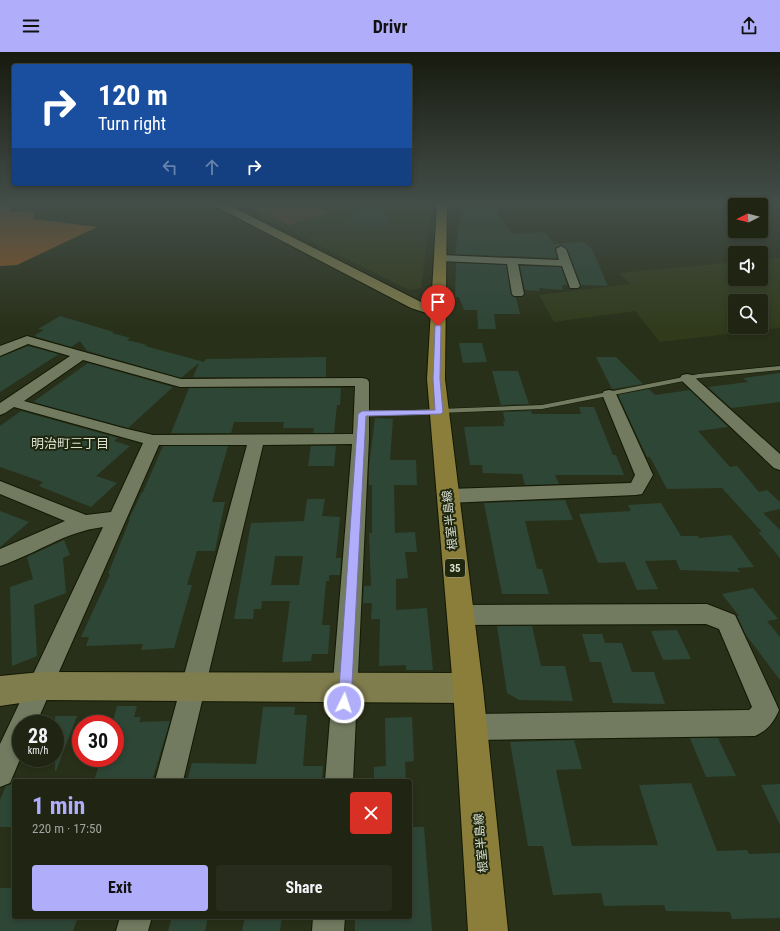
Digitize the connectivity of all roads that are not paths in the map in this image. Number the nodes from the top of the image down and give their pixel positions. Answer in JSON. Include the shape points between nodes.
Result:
{"nodes":[{"id":1,"x":299,"y":245,"type":"edge"},
{"id":2,"x":440,"y":245,"type":"edge"},
{"id":3,"x":561,"y":249,"type":"dead end"},
{"id":4,"x":440,"y":258,"type":"junction"},
{"id":5,"x":512,"y":261,"type":"junction"},
{"id":6,"x":566,"y":264,"type":"junction"},
{"id":7,"x":574,"y":286,"type":"dead end"},
{"id":8,"x":518,"y":294,"type":"dead end"},
{"id":9,"x":439,"y":313,"type":"junction"},
{"id":10,"x":0,"y":352,"type":"edge"},
{"id":11,"x":80,"y":356,"type":"junction"},
{"id":12,"x":780,"y":368,"type":"edge"},
{"id":13,"x":687,"y":378,"type":"junction"},
{"id":14,"x":609,"y":394,"type":"junction"},
{"id":15,"x":6,"y":406,"type":"edge"},
{"id":16,"x":439,"y":412,"type":"junction"},
{"id":17,"x":362,"y":414,"type":"junction"},
{"id":18,"x":361,"y":439,"type":"junction"},
{"id":19,"x":153,"y":440,"type":"junction"},
{"id":20,"x":256,"y":440,"type":"junction"},
{"id":21,"x":780,"y":464,"type":"edge"},
{"id":22,"x":0,"y":488,"type":"edge"},
{"id":23,"x":448,"y":496,"type":"junction"},
{"id":24,"x":118,"y":518,"type":"junction"},
{"id":25,"x":85,"y":522,"type":"junction"},
{"id":26,"x":0,"y":558,"type":"edge"},
{"id":27,"x":460,"y":615,"type":"junction"},
{"id":28,"x":41,"y":686,"type":"junction"},
{"id":29,"x":192,"y":688,"type":"junction"},
{"id":30,"x":345,"y":688,"type":"junction"},
{"id":31,"x":468,"y":688,"type":"junction"},
{"id":32,"x":0,"y":692,"type":"edge"},
{"id":33,"x":27,"y":715,"type":"edge"},
{"id":34,"x":472,"y":728,"type":"junction"},
{"id":35,"x":12,"y":747,"type":"edge"},
{"id":36,"x":0,"y":773,"type":"edge"},
{"id":37,"x":169,"y":779,"type":"edge"},
{"id":38,"x":339,"y":779,"type":"edge"},
{"id":39,"x":135,"y":919,"type":"edge"},
{"id":40,"x":329,"y":919,"type":"edge"},
{"id":41,"x":132,"y":931,"type":"edge"},
{"id":42,"x":328,"y":931,"type":"edge"},
{"id":43,"x":488,"y":931,"type":"edge"}],
"edges":[{"from":1,"to":9,"type":"street","via":[[416,305]]},
{"from":2,"to":4,"type":"main road","name":"根室半島線","number":"35"},
{"from":3,"to":6,"type":"street"},
{"from":4,"to":5,"type":"street"},
{"from":4,"to":9,"type":"main road","name":"根室半島線","number":"35"},
{"from":5,"to":6,"type":"street"},
{"from":5,"to":8,"type":"street"},
{"from":6,"to":7,"type":"street"},
{"from":9,"to":16,"type":"main road","name":"根室半島線","number":"35","via":[[436,379]]},
{"from":10,"to":11,"type":"street","via":[[27,340]]},
{"from":11,"to":15,"type":"street"},
{"from":11,"to":17,"type":"street","via":[[180,383],[362,382]]},
{"from":12,"to":13,"type":"lane"},
{"from":13,"to":14,"type":"lane"},
{"from":13,"to":21,"type":"street"},
{"from":14,"to":16,"type":"lane","via":[[542,407]]},
{"from":14,"to":23,"type":"street","via":[[644,475],[636,489]]},
{"from":15,"to":19,"type":"street"},
{"from":16,"to":17,"type":"lane"},
{"from":16,"to":23,"type":"main road","name":"根室半島線","number":"35"},
{"from":17,"to":18,"type":"street"},
{"from":18,"to":20,"type":"street"},
{"from":18,"to":30,"type":"street"},
{"from":19,"to":20,"type":"street"},
{"from":19,"to":24,"type":"street"},
{"from":20,"to":29,"type":"street"},
{"from":22,"to":25,"type":"street"},
{"from":23,"to":27,"type":"main road","name":"根室半島線","number":"35"},
{"from":24,"to":25,"type":"street"},
{"from":24,"to":28,"type":"street"},
{"from":25,"to":26,"type":"street"},
{"from":27,"to":31,"type":"main road","name":"根室半島線","number":"35"},
{"from":27,"to":34,"type":"street","via":[[707,614],[727,622],[766,710],[755,723]]},
{"from":28,"to":29,"type":"street"},
{"from":28,"to":32,"type":"street"},
{"from":28,"to":33,"type":"street"},
{"from":29,"to":30,"type":"street"},
{"from":29,"to":37,"type":"street"},
{"from":30,"to":31,"type":"street"},
{"from":30,"to":38,"type":"street"},
{"from":31,"to":34,"type":"main road","name":"根室半島線","number":"35"},
{"from":34,"to":43,"type":"main road","name":"根室半島線","number":"35"},
{"from":35,"to":36,"type":"street"},
{"from":39,"to":41,"type":"street"},
{"from":40,"to":42,"type":"street"}]}
